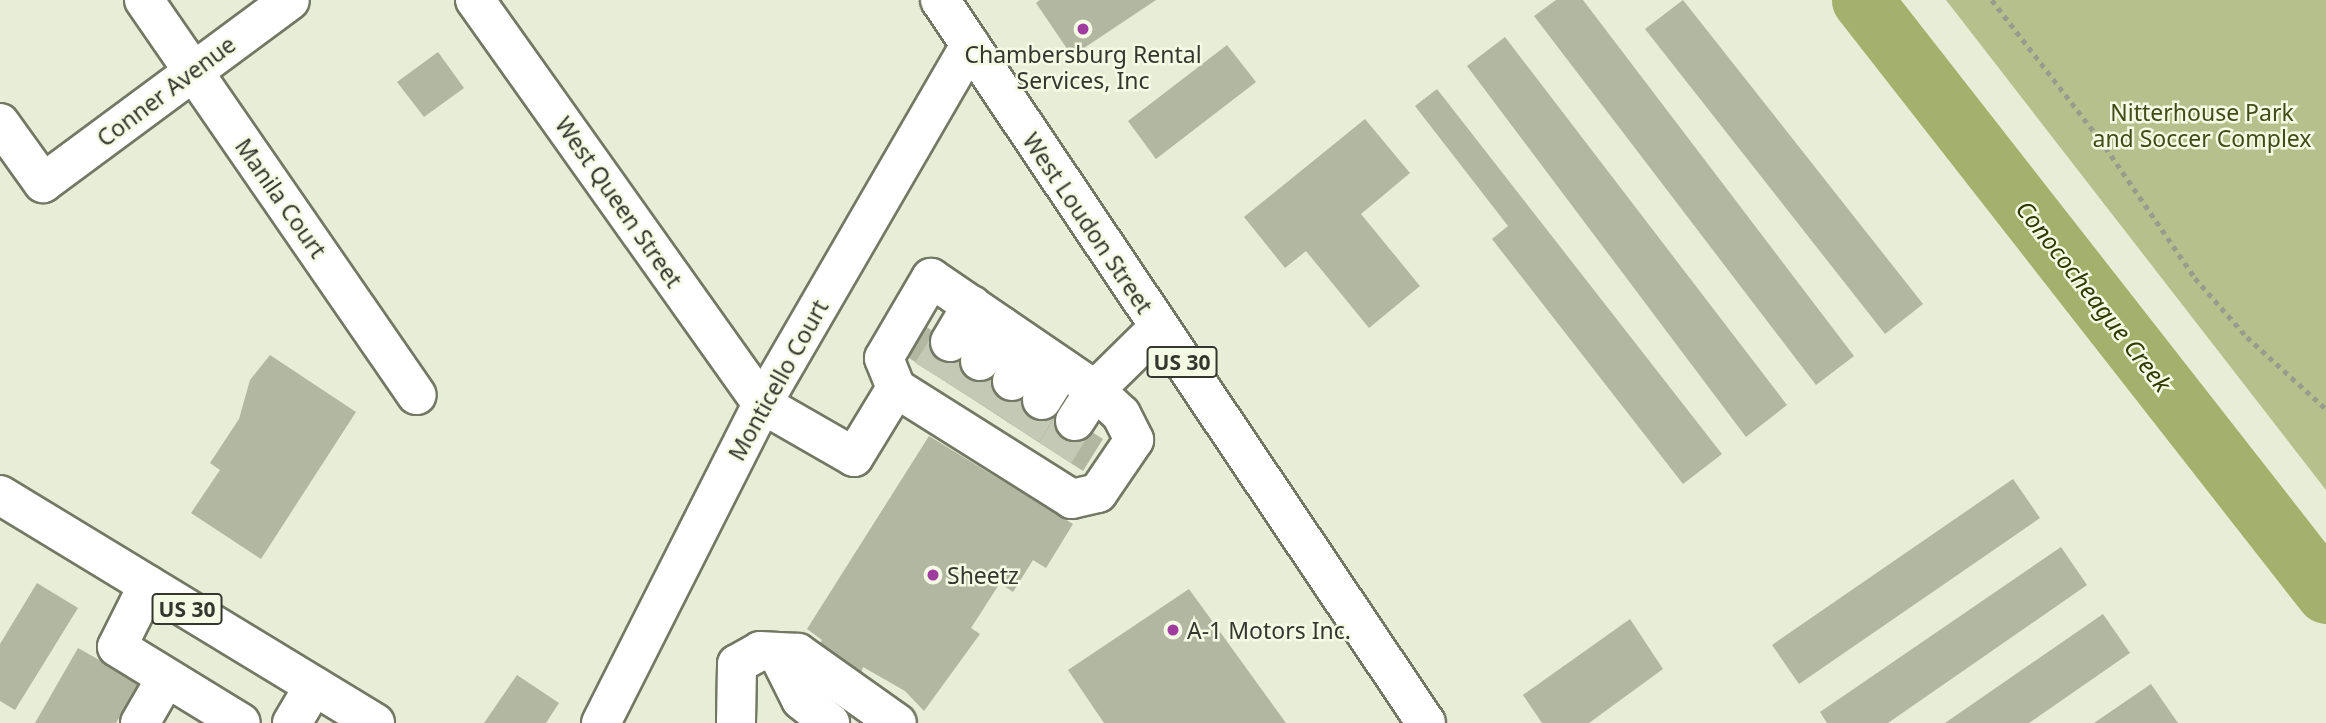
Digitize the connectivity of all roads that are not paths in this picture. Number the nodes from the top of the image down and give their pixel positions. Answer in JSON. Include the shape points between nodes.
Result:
{"nodes":[{"id":1,"x":144,"y":0,"type":"edge"},
{"id":2,"x":290,"y":0,"type":"edge"},
{"id":3,"x":475,"y":0,"type":"edge"},
{"id":4,"x":940,"y":0,"type":"edge"},
{"id":5,"x":970,"y":45,"type":"junction"},
{"id":6,"x":194,"y":71,"type":"junction"},
{"id":7,"x":0,"y":123,"type":"edge"},
{"id":8,"x":1158,"y":328,"type":"junction"},
{"id":9,"x":1017,"y":337,"type":"junction"},
{"id":10,"x":417,"y":395,"type":"dead end"},
{"id":11,"x":972,"y":400,"type":"junction"},
{"id":12,"x":762,"y":404,"type":"junction"},
{"id":13,"x":1085,"y":406,"type":"junction"},
{"id":14,"x":0,"y":495,"type":"edge"},
{"id":15,"x":148,"y":585,"type":"junction"},
{"id":16,"x":778,"y":654,"type":"junction"},
{"id":17,"x":166,"y":678,"type":"junction"},
{"id":18,"x":314,"y":686,"type":"junction"},
{"id":19,"x":140,"y":723,"type":"edge"},
{"id":20,"x":241,"y":723,"type":"edge"},
{"id":21,"x":292,"y":723,"type":"edge"},
{"id":22,"x":375,"y":723,"type":"edge"},
{"id":23,"x":601,"y":723,"type":"edge"},
{"id":24,"x":736,"y":723,"type":"edge"},
{"id":25,"x":830,"y":723,"type":"edge"},
{"id":26,"x":897,"y":723,"type":"edge"},
{"id":27,"x":1426,"y":723,"type":"edge"}],
"edges":[{"from":1,"to":6,"type":"main road","name":"Manila Court"},
{"from":2,"to":6,"type":"main road","name":"Conner Avenue"},
{"from":3,"to":12,"type":"main road","name":"West Queen Street"},
{"from":4,"to":5,"type":"main road","name":"West Loudon Street","number":"US 30"},
{"from":5,"to":8,"type":"main road","name":"West Loudon Street","number":"US 30"},
{"from":5,"to":12,"type":"main road","name":"Monticello Court"},
{"from":6,"to":7,"type":"main road","name":"Conner Avenue","via":[[43,183]]},
{"from":6,"to":10,"type":"main road","name":"Manila Court"},
{"from":8,"to":13,"type":"main road"},
{"from":8,"to":27,"type":"main road","name":"West Loudon Street","number":"US 30"},
{"from":9,"to":11,"type":"main road"},
{"from":9,"to":11,"type":"main road"},
{"from":9,"to":11,"type":"main road","via":[[931,278],[884,358]]},
{"from":9,"to":13,"type":"main road"},
{"from":11,"to":12,"type":"main road","via":[[854,457]]},
{"from":11,"to":13,"type":"main road","via":[[1047,466],[1072,499],[1098,493],[1134,440],[1121,414]]},
{"from":12,"to":23,"type":"main road","name":"Monticello Court"},
{"from":14,"to":15,"type":"main road","number":"US 30"},
{"from":15,"to":17,"type":"main road","via":[[117,648]]},
{"from":15,"to":18,"type":"main road","number":"US 30"},
{"from":16,"to":24,"type":"main road","via":[[761,650],[737,664]]},
{"from":16,"to":25,"type":"main road","via":[[801,700]]},
{"from":16,"to":26,"type":"main road","via":[[798,653]]},
{"from":17,"to":19,"type":"main road"},
{"from":17,"to":20,"type":"main road"},
{"from":18,"to":21,"type":"main road"},
{"from":18,"to":22,"type":"main road","number":"US 30"}]}
